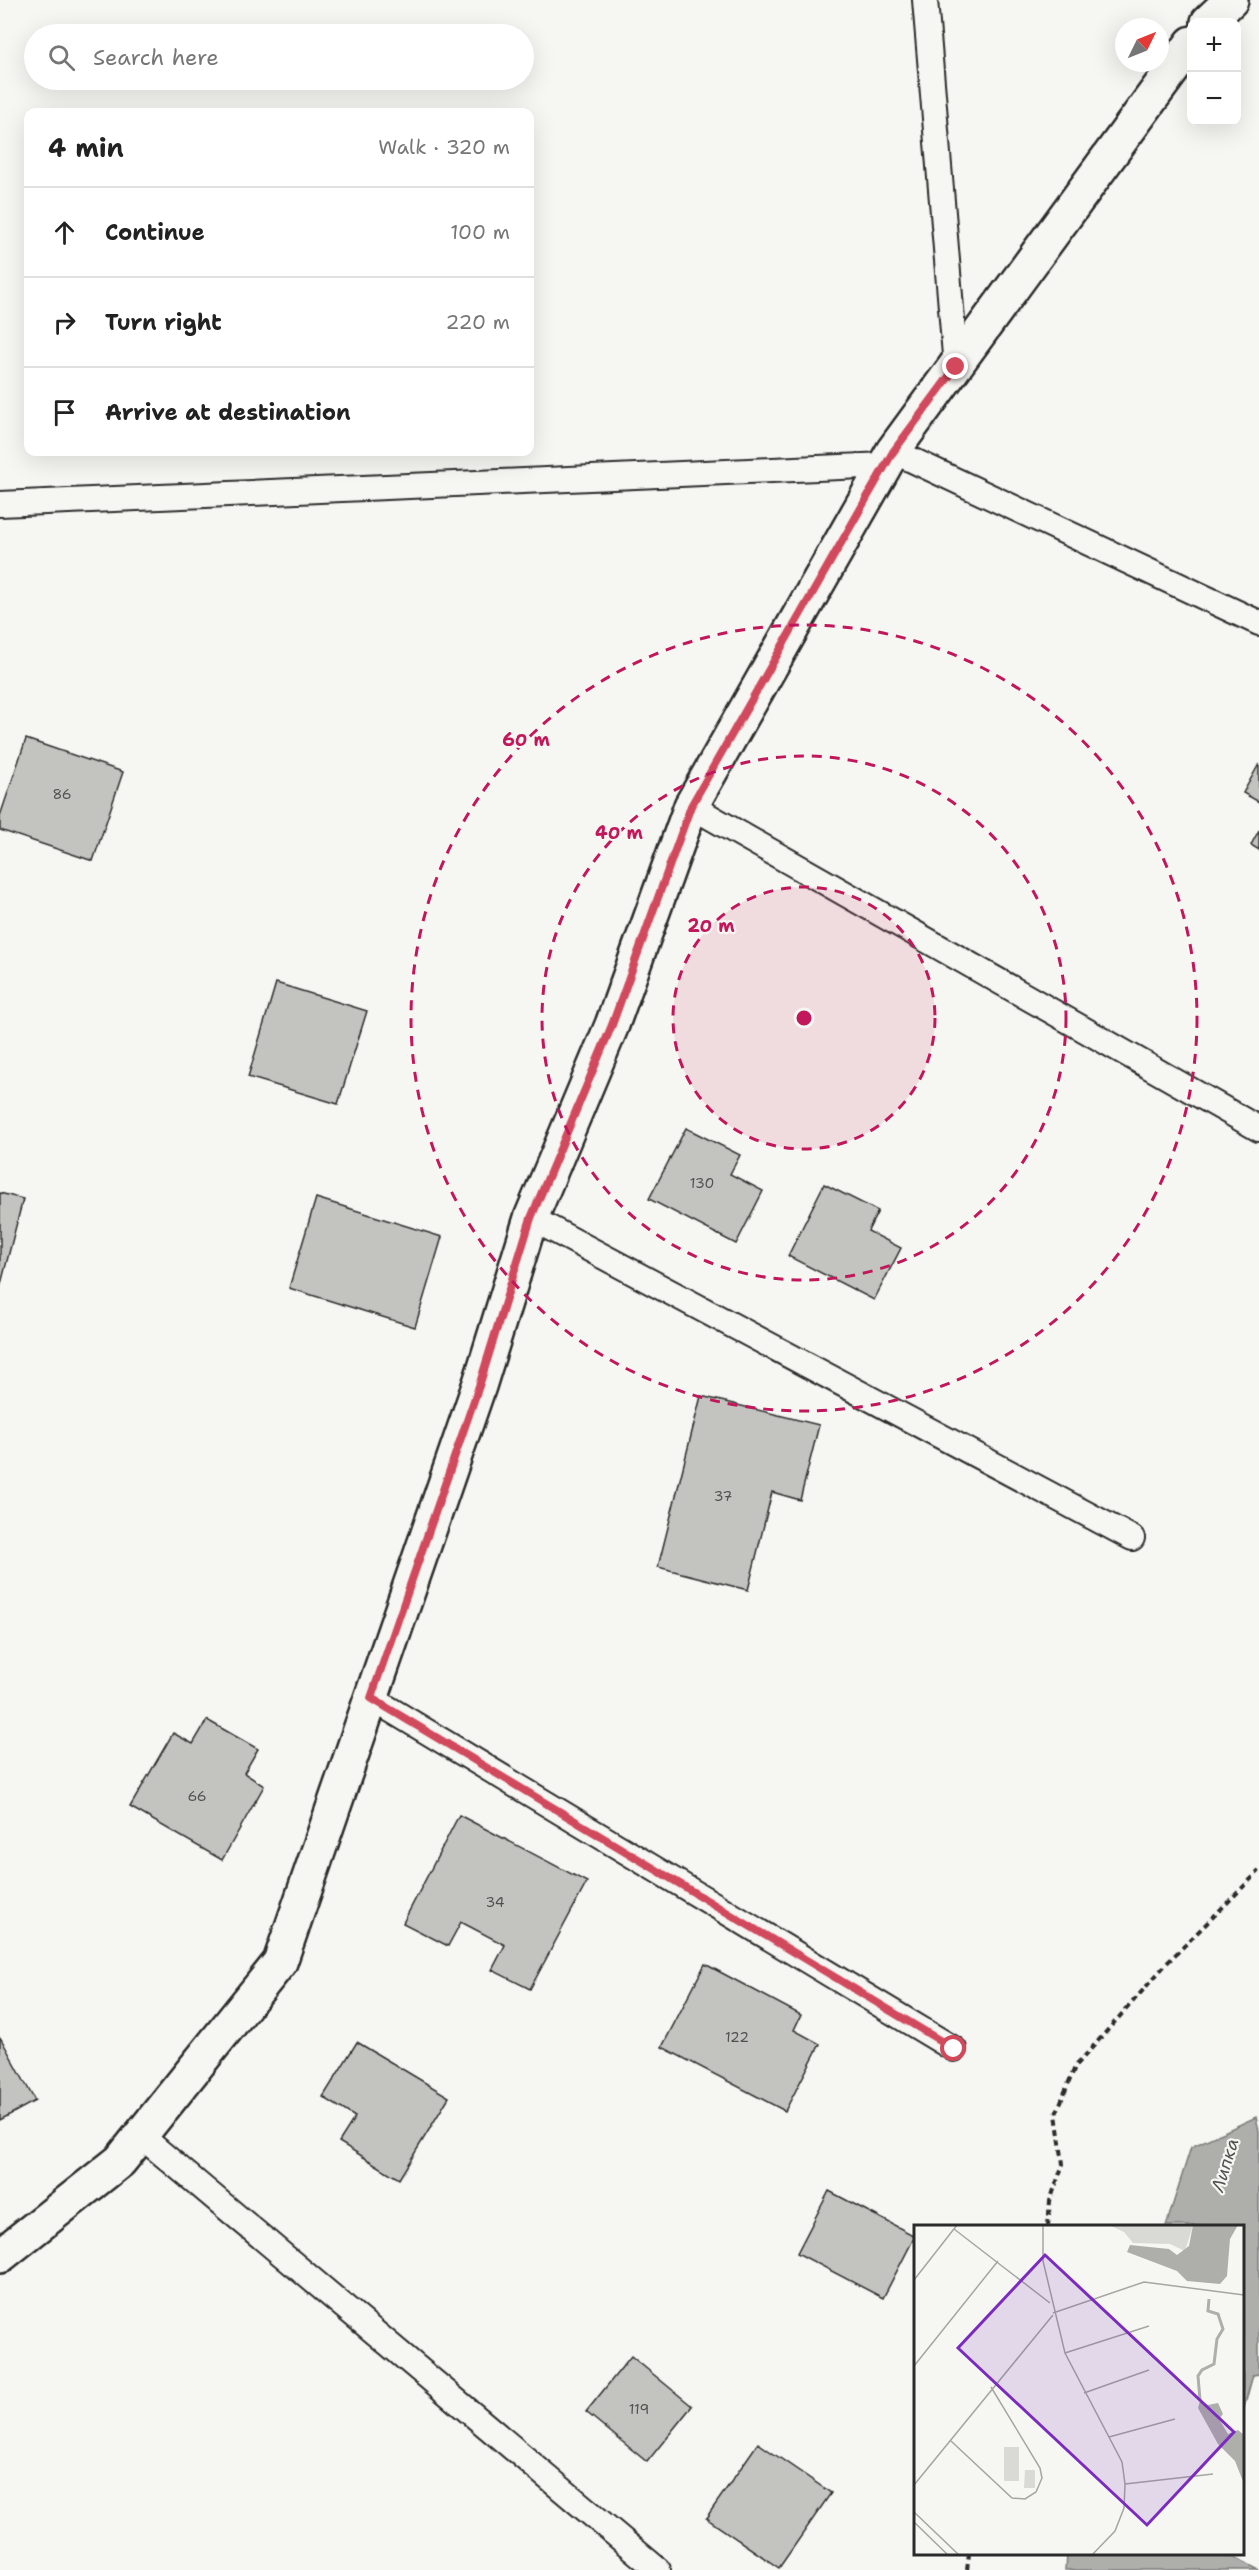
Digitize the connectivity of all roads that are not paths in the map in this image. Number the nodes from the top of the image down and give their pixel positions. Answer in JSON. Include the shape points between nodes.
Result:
{"nodes":[{"id":1,"x":925,"y":0,"type":"edge"},
{"id":2,"x":1232,"y":0,"type":"edge"},
{"id":3,"x":1212,"y":18,"type":"edge"},
{"id":4,"x":1187,"y":49,"type":"edge"},
{"id":5,"x":956,"y":367,"type":"junction"},
{"id":6,"x":889,"y":458,"type":"junction"},
{"id":7,"x":0,"y":504,"type":"edge"},
{"id":8,"x":1259,"y":623,"type":"edge"},
{"id":9,"x":691,"y":806,"type":"junction"},
{"id":10,"x":1259,"y":1129,"type":"edge"},
{"id":11,"x":531,"y":1218,"type":"junction"},
{"id":12,"x":1132,"y":1538,"type":"dead end"},
{"id":13,"x":371,"y":1698,"type":"junction"},
{"id":14,"x":954,"y":2049,"type":"dead end"},
{"id":15,"x":141,"y":2136,"type":"junction"},
{"id":16,"x":0,"y":2256,"type":"edge"},
{"id":17,"x":658,"y":2570,"type":"edge"}],
"edges":[{"from":1,"to":5,"type":"lane"},
{"from":2,"to":3,"type":"street"},
{"from":4,"to":5,"type":"street"},
{"from":5,"to":6,"type":"street"},
{"from":6,"to":7,"type":"lane"},
{"from":6,"to":8,"type":"lane"},
{"from":6,"to":9,"type":"street"},
{"from":9,"to":10,"type":"lane"},
{"from":9,"to":11,"type":"street","via":[[612,1025]]},
{"from":11,"to":12,"type":"lane"},
{"from":11,"to":13,"type":"street","via":[[480,1383]]},
{"from":13,"to":14,"type":"lane"},
{"from":13,"to":15,"type":"street","via":[[280,1962]]},
{"from":15,"to":16,"type":"street","via":[[120,2161]]},
{"from":15,"to":17,"type":"lane"}]}
